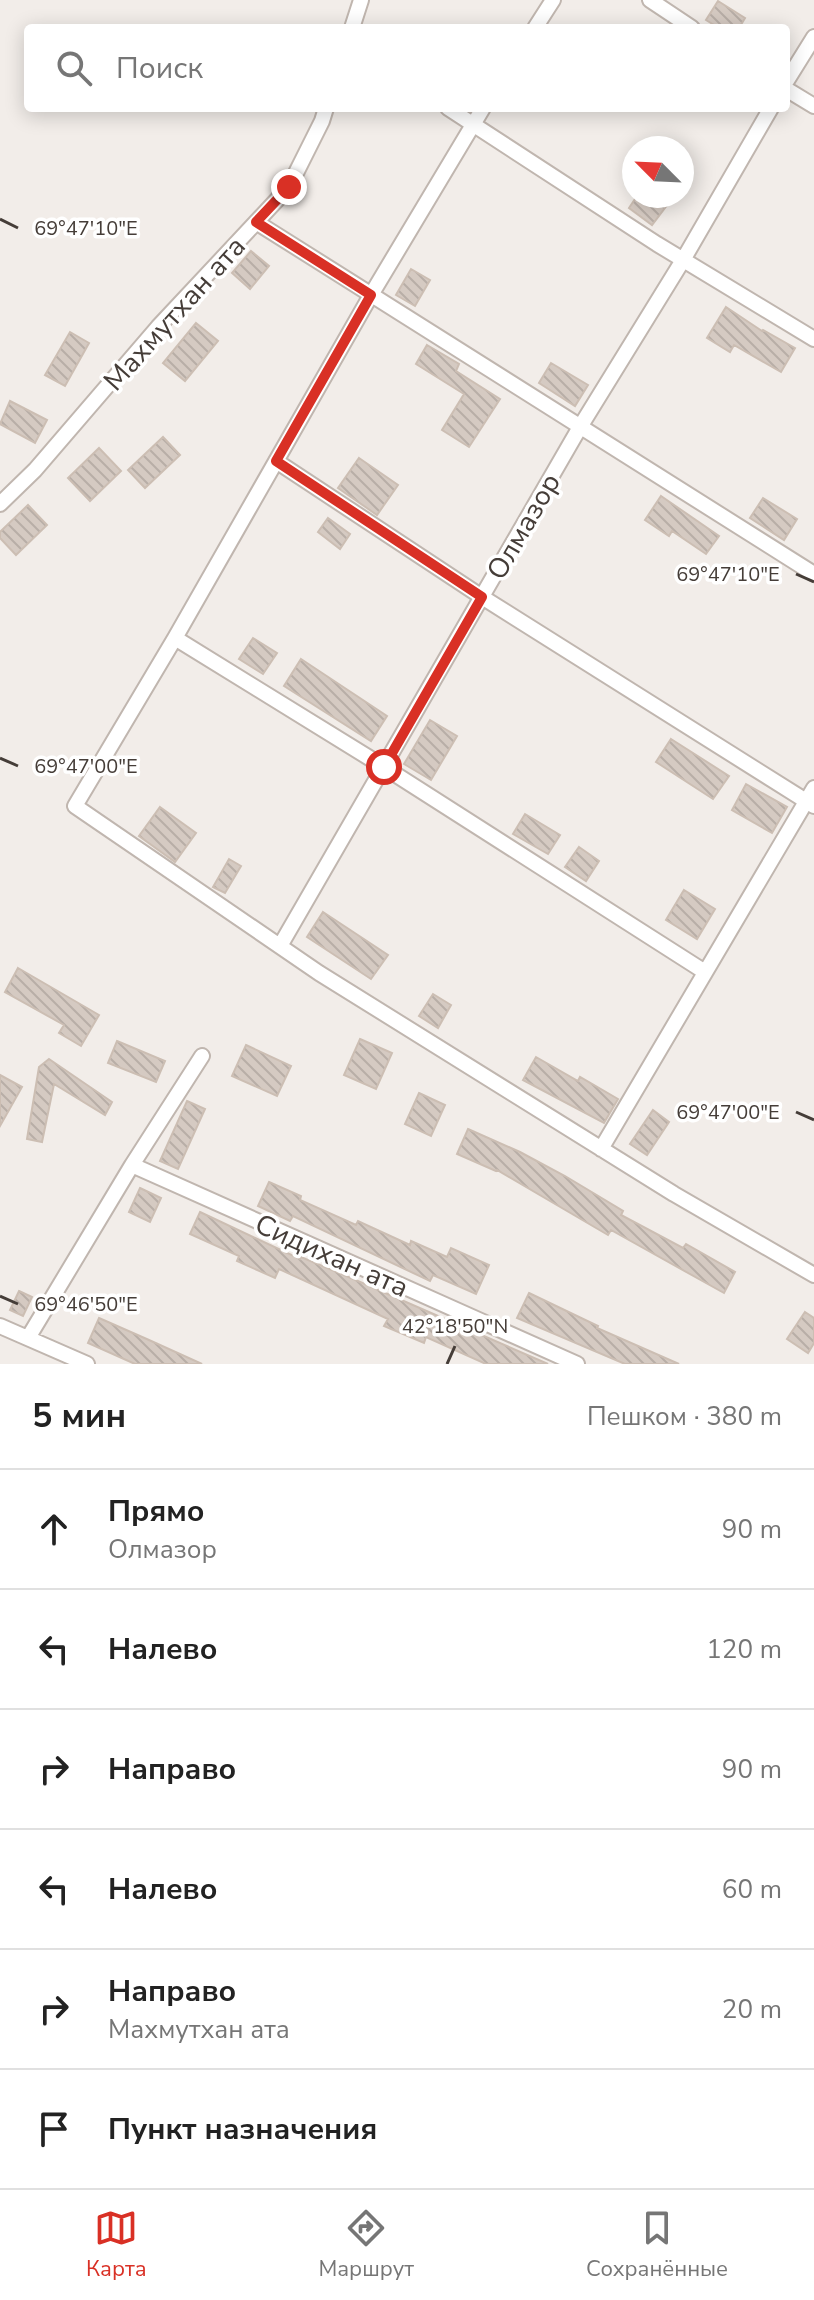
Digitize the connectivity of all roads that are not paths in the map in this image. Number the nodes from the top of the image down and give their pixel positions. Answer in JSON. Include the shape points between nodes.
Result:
{"nodes":[{"id":1,"x":361,"y":0,"type":"edge"},
{"id":2,"x":553,"y":0,"type":"edge"},
{"id":3,"x":650,"y":0,"type":"edge"},
{"id":4,"x":353,"y":24,"type":"edge"},
{"id":5,"x":538,"y":24,"type":"edge"},
{"id":6,"x":686,"y":24,"type":"edge"},
{"id":7,"x":814,"y":37,"type":"edge"},
{"id":8,"x":790,"y":76,"type":"edge"},
{"id":9,"x":790,"y":91,"type":"edge"},
{"id":10,"x":814,"y":106,"type":"edge"},
{"id":11,"x":325,"y":112,"type":"edge"},
{"id":12,"x":454,"y":112,"type":"edge"},
{"id":13,"x":480,"y":112,"type":"edge"},
{"id":14,"x":769,"y":112,"type":"edge"},
{"id":15,"x":473,"y":124,"type":"junction"},
{"id":16,"x":256,"y":222,"type":"junction"},
{"id":17,"x":683,"y":260,"type":"junction"},
{"id":18,"x":371,"y":295,"type":"junction"},
{"id":19,"x":814,"y":339,"type":"edge"},
{"id":20,"x":580,"y":427,"type":"junction"},
{"id":21,"x":276,"y":461,"type":"junction"},
{"id":22,"x":0,"y":504,"type":"edge"},
{"id":23,"x":814,"y":574,"type":"edge"},
{"id":24,"x":482,"y":597,"type":"junction"},
{"id":25,"x":175,"y":638,"type":"junction"},
{"id":26,"x":384,"y":767,"type":"junction"},
{"id":27,"x":812,"y":798,"type":"edge"},
{"id":28,"x":280,"y":946,"type":"junction"},
{"id":29,"x":705,"y":972,"type":"junction"},
{"id":30,"x":202,"y":1056,"type":"dead end"},
{"id":31,"x":601,"y":1149,"type":"junction"},
{"id":32,"x":132,"y":1165,"type":"junction"},
{"id":33,"x":814,"y":1275,"type":"edge"},
{"id":34,"x":0,"y":1326,"type":"edge"},
{"id":35,"x":28,"y":1338,"type":"junction"},
{"id":36,"x":87,"y":1364,"type":"edge"},
{"id":37,"x":577,"y":1364,"type":"edge"}],
"edges":[{"from":1,"to":4,"type":"street"},
{"from":2,"to":5,"type":"street"},
{"from":3,"to":6,"type":"street"},
{"from":7,"to":8,"type":"street"},
{"from":9,"to":10,"type":"street"},
{"from":11,"to":16,"type":"street","name":"Махмутхан ата","via":[[289,187]]},
{"from":12,"to":15,"type":"street"},
{"from":13,"to":15,"type":"street"},
{"from":14,"to":17,"type":"street","name":"Олмазор"},
{"from":15,"to":17,"type":"street"},
{"from":15,"to":18,"type":"street"},
{"from":16,"to":18,"type":"street"},
{"from":16,"to":22,"type":"street","name":"Махмутхан ата"},
{"from":17,"to":19,"type":"street"},
{"from":17,"to":20,"type":"street","name":"Олмазор"},
{"from":18,"to":20,"type":"street"},
{"from":18,"to":21,"type":"street"},
{"from":20,"to":23,"type":"street"},
{"from":20,"to":24,"type":"street","name":"Олмазор"},
{"from":21,"to":24,"type":"street"},
{"from":21,"to":25,"type":"street"},
{"from":24,"to":26,"type":"street","name":"Олмазор"},
{"from":24,"to":27,"type":"street"},
{"from":25,"to":26,"type":"street"},
{"from":25,"to":28,"type":"street","via":[[75,806]]},
{"from":26,"to":28,"type":"street","name":"Олмазор"},
{"from":26,"to":29,"type":"street"},
{"from":27,"to":29,"type":"street"},
{"from":28,"to":31,"type":"street"},
{"from":29,"to":31,"type":"street"},
{"from":30,"to":32,"type":"street"},
{"from":31,"to":33,"type":"street"},
{"from":32,"to":35,"type":"street"},
{"from":32,"to":37,"type":"street","name":"Сидихан ата"},
{"from":34,"to":35,"type":"street"},
{"from":35,"to":36,"type":"street"}]}
